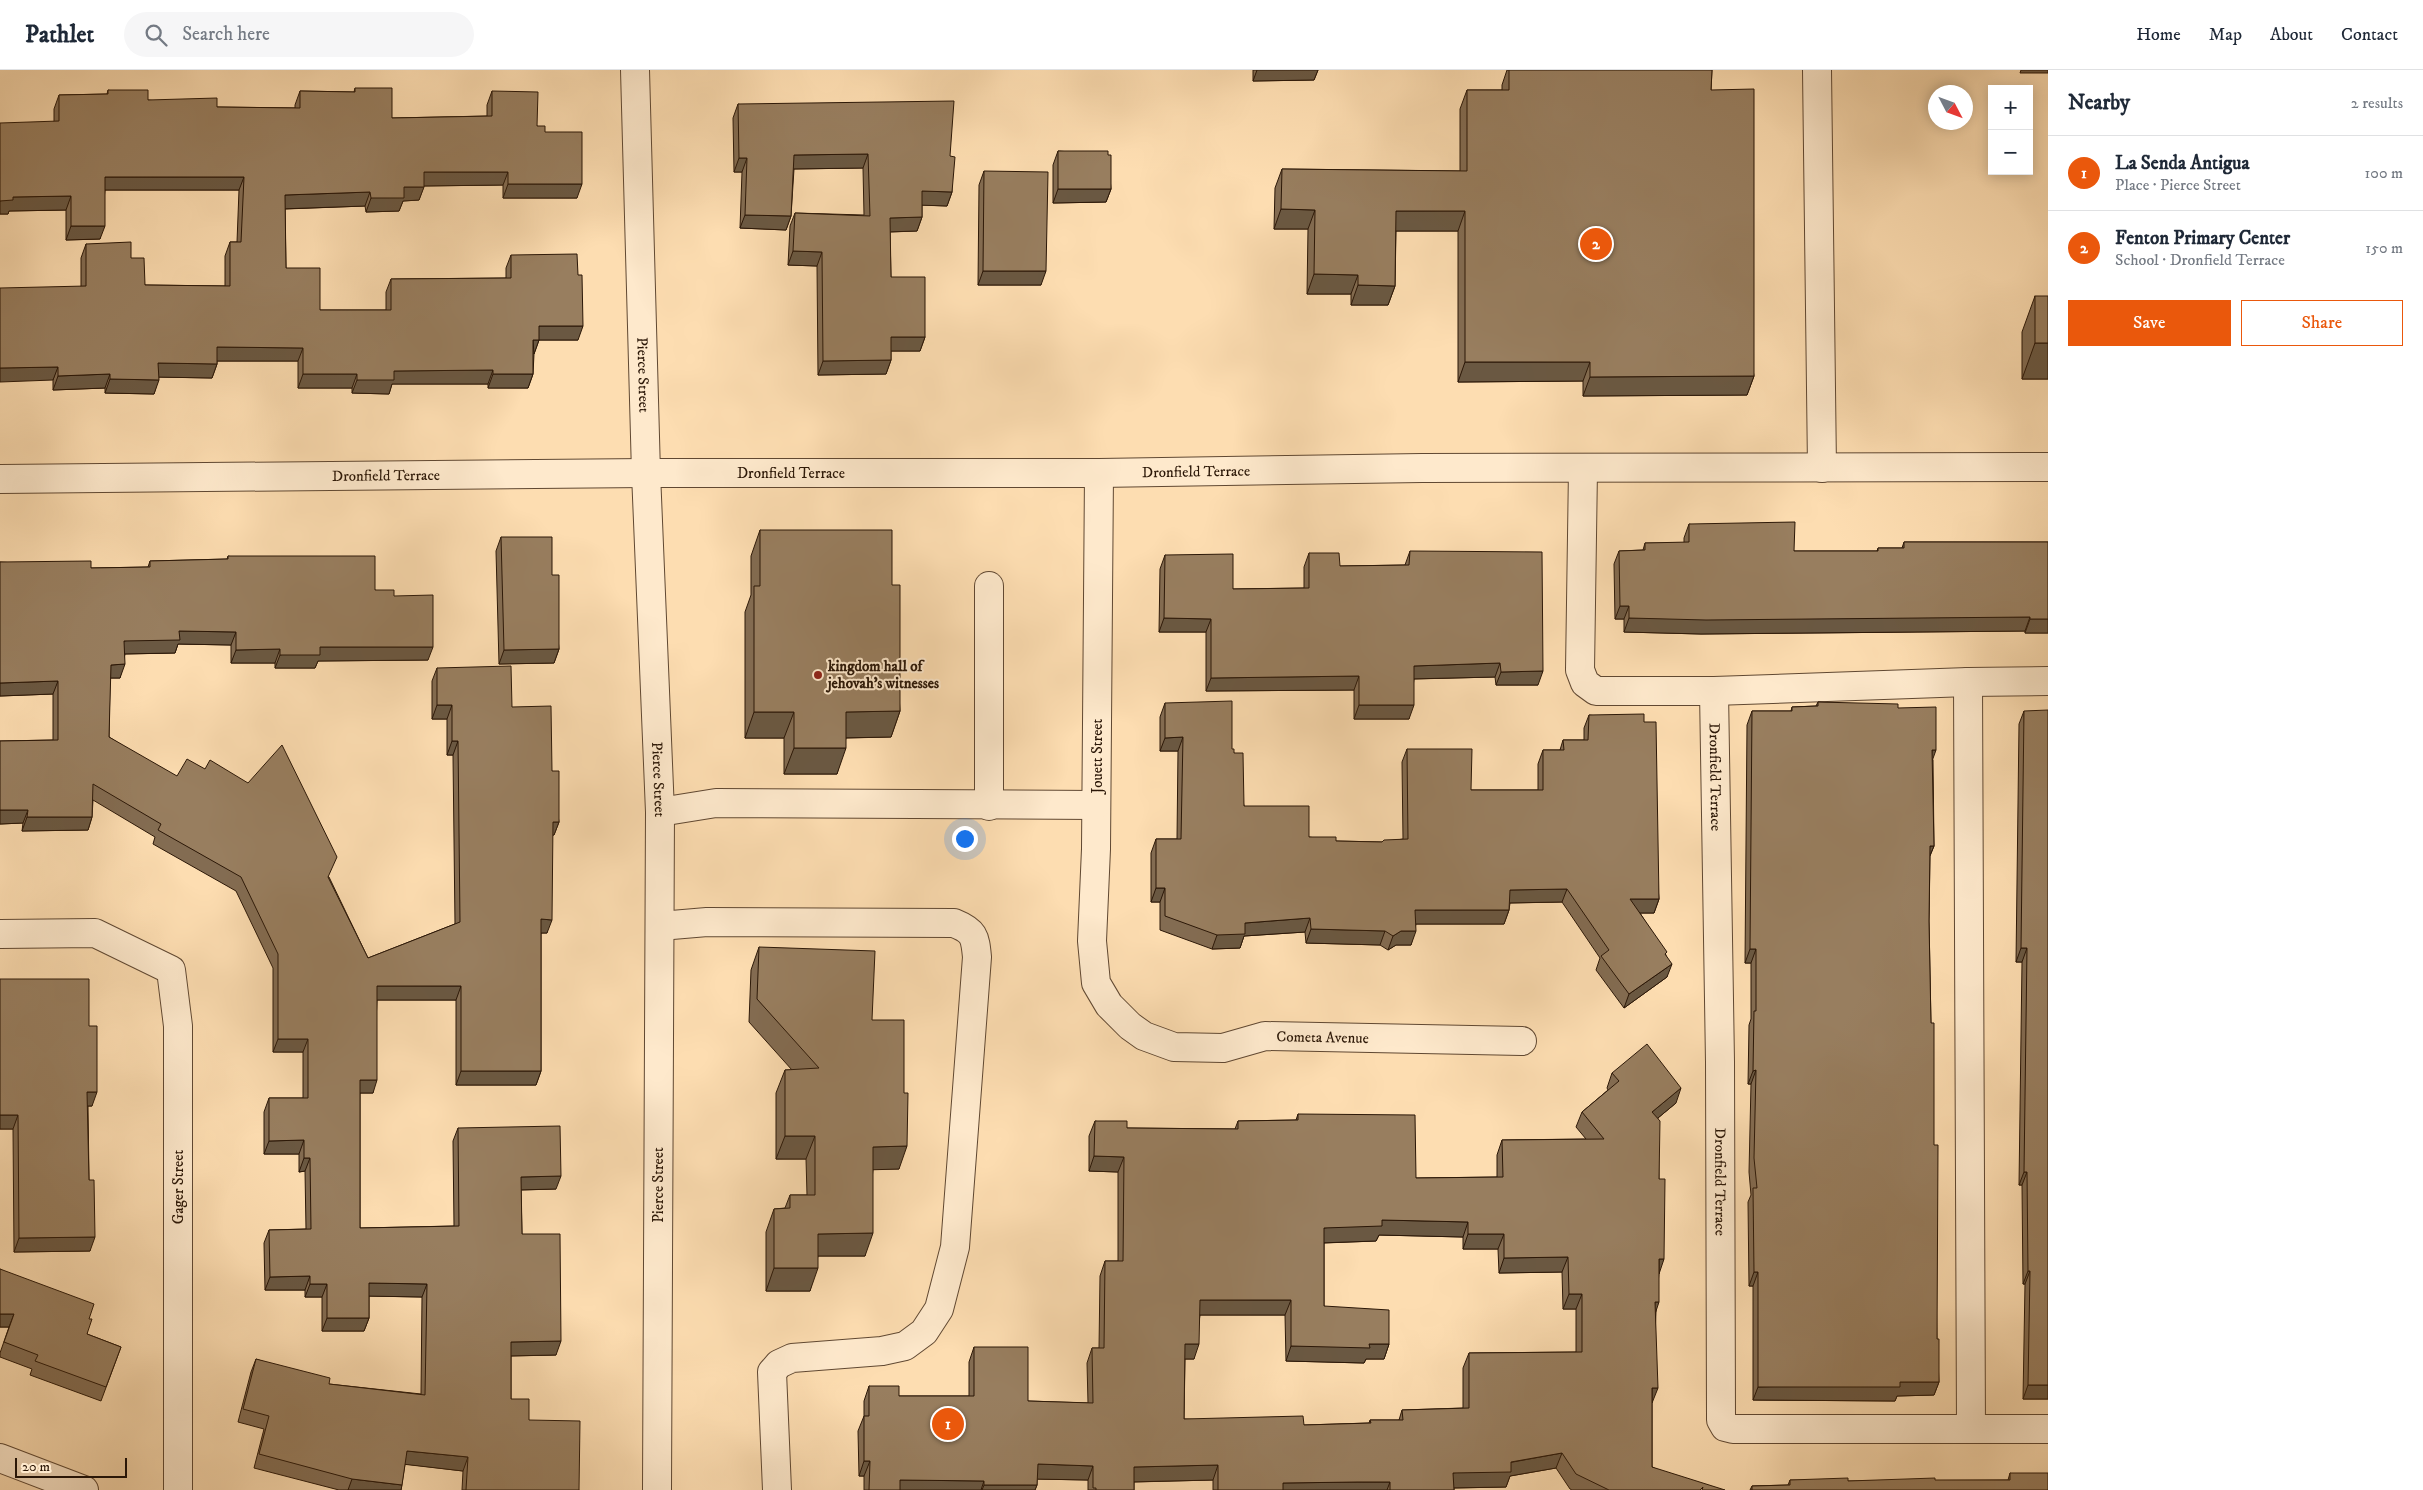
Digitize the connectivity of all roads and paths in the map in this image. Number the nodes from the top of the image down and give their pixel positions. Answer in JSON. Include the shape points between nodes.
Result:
{"nodes":[{"id":1,"x":635,"y":70,"type":"edge"},
{"id":2,"x":1817,"y":70,"type":"edge"},
{"id":3,"x":2048,"y":467,"type":"edge"},
{"id":4,"x":1822,"y":468,"type":"junction"},
{"id":5,"x":1583,"y":469,"type":"junction"},
{"id":6,"x":646,"y":473,"type":"junction"},
{"id":7,"x":1099,"y":473,"type":"junction"},
{"id":8,"x":0,"y":479,"type":"edge"},
{"id":9,"x":989,"y":586,"type":"dead end"},
{"id":10,"x":1968,"y":682,"type":"junction"},
{"id":11,"x":2048,"y":682,"type":"edge"},
{"id":12,"x":1714,"y":691,"type":"junction"},
{"id":13,"x":1096,"y":805,"type":"junction"},
{"id":14,"x":989,"y":806,"type":"junction"},
{"id":15,"x":660,"y":812,"type":"junction"},
{"id":16,"x":660,"y":926,"type":"junction"},
{"id":17,"x":0,"y":934,"type":"edge"},
{"id":18,"x":1130,"y":1026,"type":"joint"},
{"id":19,"x":1522,"y":1041,"type":"dead end"},
{"id":20,"x":1971,"y":1428,"type":"junction"},
{"id":21,"x":2048,"y":1429,"type":"edge"},
{"id":22,"x":0,"y":1458,"type":"edge"},
{"id":23,"x":84,"y":1490,"type":"edge"},
{"id":24,"x":178,"y":1490,"type":"edge"},
{"id":25,"x":657,"y":1490,"type":"edge"},
{"id":26,"x":777,"y":1490,"type":"edge"}],
"edges":[{"from":1,"to":6,"type":"street","name":"Pierce Street"},
{"from":2,"to":4,"type":"street"},
{"from":3,"to":4,"type":"street","name":"Dronfield Terrace"},
{"from":4,"to":5,"type":"street","name":"Dronfield Terrace"},
{"from":5,"to":7,"type":"street","name":"Dronfield Terrace"},
{"from":5,"to":12,"type":"street","via":[[1582,678],[1601,692]]},
{"from":6,"to":7,"type":"street","name":"Dronfield Terrace"},
{"from":6,"to":8,"type":"street","name":"Dronfield Terrace"},
{"from":6,"to":15,"type":"street","name":"Pierce Street"},
{"from":7,"to":13,"type":"street","name":"Jouett Street"},
{"from":9,"to":14,"type":"street"},
{"from":10,"to":11,"type":"street"},
{"from":10,"to":12,"type":"street"},
{"from":10,"to":20,"type":"street"},
{"from":12,"to":20,"type":"street","name":"Dronfield Terrace","via":[[1721,1420],[1733,1430]]},
{"from":13,"to":14,"type":"street"},
{"from":13,"to":18,"type":"street","name":"Jouett Street","via":[[1092,941],[1096,983],[1109,1005]]},
{"from":14,"to":15,"type":"street","via":[[716,803]]},
{"from":15,"to":16,"type":"street","name":"Pierce Street"},
{"from":16,"to":25,"type":"street","name":"Pierce Street"},
{"from":16,"to":26,"type":"street","via":[[707,922],[954,923],[975,937],[977,956],[955,1247],[939,1309],[924,1332],[906,1346],[792,1358],[779,1364],[772,1372]]},
{"from":17,"to":24,"type":"street","name":"Gager Street","via":[[95,933],[171,970],[178,1026]]},
{"from":18,"to":19,"type":"street","name":"Cometa Avenue","via":[[1144,1036],[1174,1047],[1223,1048],[1266,1036]]},
{"from":20,"to":21,"type":"street","name":"Dronfield Terrace"},
{"from":22,"to":23,"type":"street"}]}
